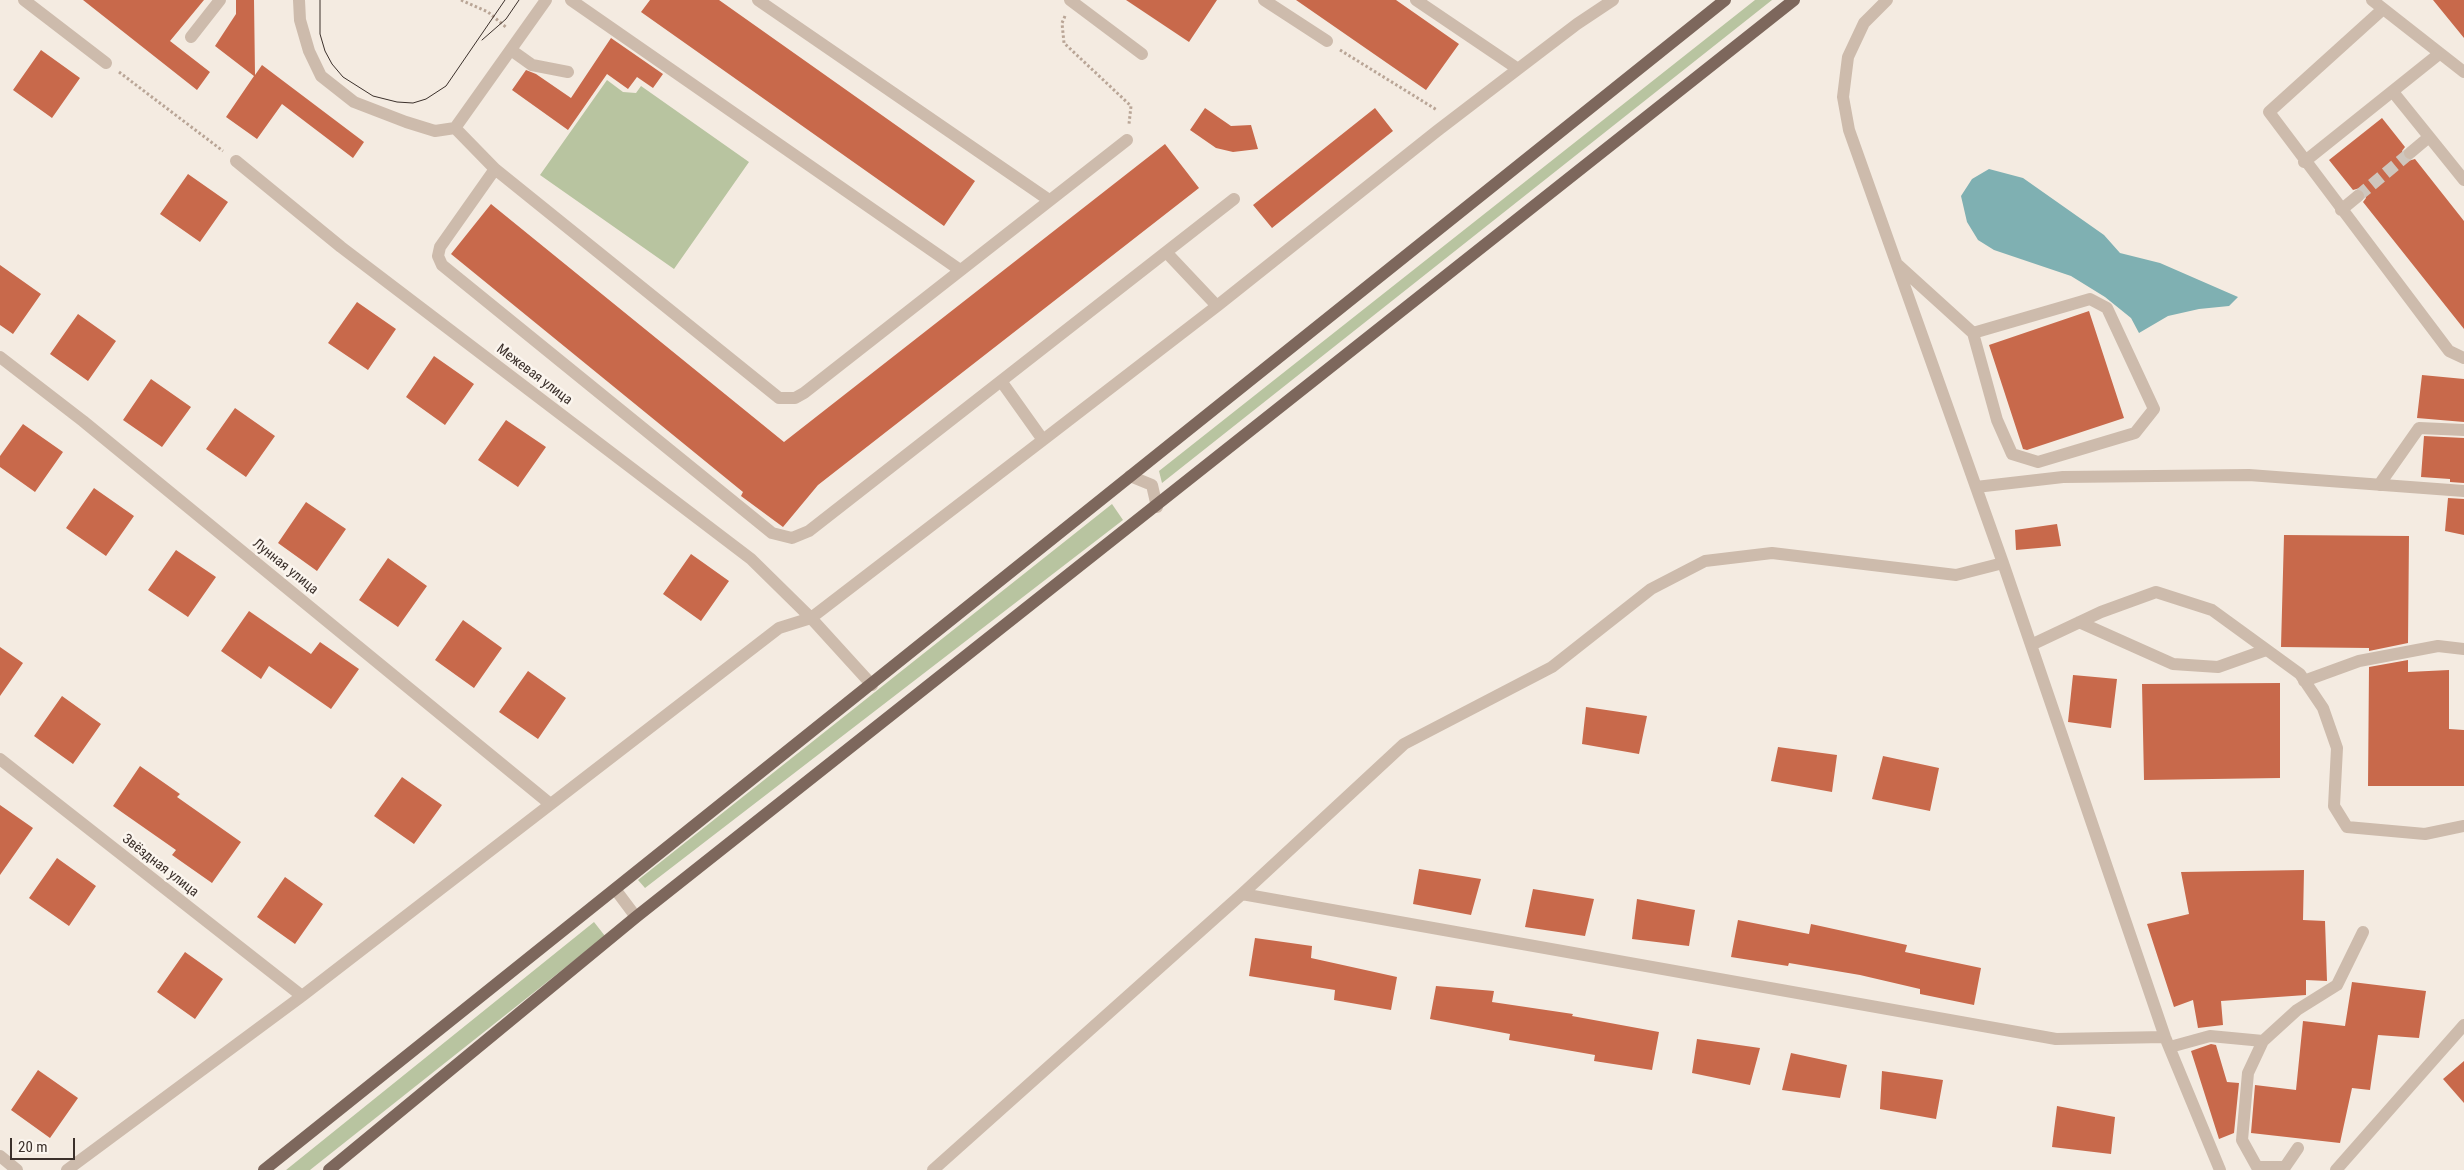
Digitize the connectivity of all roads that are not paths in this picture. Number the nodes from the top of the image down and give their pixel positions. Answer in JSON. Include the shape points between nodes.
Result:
{"nodes":[{"id":1,"x":24,"y":0,"type":"edge"},
{"id":2,"x":220,"y":0,"type":"edge"},
{"id":3,"x":299,"y":0,"type":"edge"},
{"id":4,"x":546,"y":0,"type":"edge"},
{"id":5,"x":571,"y":0,"type":"edge"},
{"id":6,"x":758,"y":0,"type":"edge"},
{"id":7,"x":1070,"y":0,"type":"edge"},
{"id":8,"x":1264,"y":0,"type":"edge"},
{"id":9,"x":1416,"y":0,"type":"edge"},
{"id":10,"x":1725,"y":0,"type":"edge"},
{"id":11,"x":1794,"y":0,"type":"edge"},
{"id":12,"x":1887,"y":0,"type":"edge"},
{"id":13,"x":2372,"y":0,"type":"edge"},
{"id":14,"x":1605,"y":2,"type":"edge"},
{"id":15,"x":2383,"y":8,"type":"junction"},
{"id":16,"x":191,"y":37,"type":"dead end"},
{"id":17,"x":1326,"y":41,"type":"road end"},
{"id":18,"x":511,"y":50,"type":"junction"},
{"id":19,"x":1142,"y":54,"type":"dead end"},
{"id":20,"x":2439,"y":54,"type":"junction"},
{"id":21,"x":106,"y":63,"type":"road end"},
{"id":22,"x":1518,"y":69,"type":"junction"},
{"id":23,"x":568,"y":72,"type":"dead end"},
{"id":24,"x":2464,"y":72,"type":"edge"},
{"id":25,"x":2393,"y":92,"type":"junction"},
{"id":26,"x":455,"y":128,"type":"junction"},
{"id":27,"x":2430,"y":137,"type":"junction"},
{"id":28,"x":1127,"y":140,"type":"road end"},
{"id":29,"x":2410,"y":153,"type":"tunnel mouth"},
{"id":30,"x":236,"y":161,"type":"road end"},
{"id":31,"x":2304,"y":162,"type":"junction"},
{"id":32,"x":495,"y":169,"type":"junction"},
{"id":33,"x":2464,"y":180,"type":"edge"},
{"id":34,"x":2358,"y":196,"type":"tunnel mouth"},
{"id":35,"x":1049,"y":200,"type":"junction"},
{"id":36,"x":1234,"y":200,"type":"dead end"},
{"id":37,"x":2341,"y":210,"type":"junction"},
{"id":38,"x":1166,"y":252,"type":"junction"},
{"id":39,"x":1896,"y":263,"type":"junction"},
{"id":40,"x":960,"y":270,"type":"junction"},
{"id":41,"x":1217,"y":306,"type":"junction"},
{"id":42,"x":1973,"y":333,"type":"junction"},
{"id":43,"x":0,"y":357,"type":"edge"},
{"id":44,"x":2464,"y":358,"type":"edge"},
{"id":45,"x":1001,"y":381,"type":"junction"},
{"id":46,"x":2464,"y":430,"type":"edge"},
{"id":47,"x":1044,"y":440,"type":"junction"},
{"id":48,"x":1130,"y":476,"type":"junction"},
{"id":49,"x":2379,"y":485,"type":"junction"},
{"id":50,"x":1976,"y":487,"type":"junction"},
{"id":51,"x":2464,"y":491,"type":"edge"},
{"id":52,"x":1157,"y":507,"type":"junction"},
{"id":53,"x":2003,"y":563,"type":"junction"},
{"id":54,"x":811,"y":618,"type":"junction"},
{"id":55,"x":2079,"y":622,"type":"junction"},
{"id":56,"x":2031,"y":645,"type":"junction"},
{"id":57,"x":2464,"y":649,"type":"edge"},
{"id":58,"x":2266,"y":650,"type":"junction"},
{"id":59,"x":2304,"y":681,"type":"junction"},
{"id":60,"x":872,"y":686,"type":"junction"},
{"id":61,"x":0,"y":759,"type":"edge"},
{"id":62,"x":549,"y":803,"type":"junction"},
{"id":63,"x":2464,"y":826,"type":"edge"},
{"id":64,"x":615,"y":889,"type":"junction"},
{"id":65,"x":1242,"y":894,"type":"junction"},
{"id":66,"x":636,"y":917,"type":"junction"},
{"id":67,"x":2363,"y":932,"type":"dead end"},
{"id":68,"x":302,"y":996,"type":"junction"},
{"id":69,"x":2464,"y":1025,"type":"edge"},
{"id":70,"x":2263,"y":1041,"type":"junction"},
{"id":71,"x":2167,"y":1042,"type":"junction"},
{"id":72,"x":2298,"y":1148,"type":"dead end"},
{"id":73,"x":0,"y":1156,"type":"edge"},
{"id":74,"x":17,"y":1170,"type":"edge"},
{"id":75,"x":68,"y":1170,"type":"edge"},
{"id":76,"x":264,"y":1170,"type":"edge"},
{"id":77,"x":329,"y":1170,"type":"edge"},
{"id":78,"x":933,"y":1170,"type":"edge"},
{"id":79,"x":2220,"y":1170,"type":"edge"},
{"id":80,"x":2336,"y":1170,"type":"edge"}],
"edges":[{"from":1,"to":21,"type":"street"},
{"from":2,"to":16,"type":"street"},
{"from":3,"to":26,"type":"street","via":[[300,20],[309,51],[322,76],[354,102],[435,131]]},
{"from":4,"to":18,"type":"street"},
{"from":5,"to":40,"type":"street"},
{"from":6,"to":35,"type":"street"},
{"from":7,"to":19,"type":"street"},
{"from":8,"to":17,"type":"street"},
{"from":9,"to":22,"type":"street"},
{"from":10,"to":48,"type":"main road"},
{"from":11,"to":52,"type":"main road"},
{"from":12,"to":39,"type":"street","via":[[1864,23],[1848,57],[1843,97],[1849,130]]},
{"from":13,"to":15,"type":"street"},
{"from":14,"to":22,"type":"street"},
{"from":15,"to":20,"type":"street"},
{"from":15,"to":31,"type":"street","via":[[2269,112]]},
{"from":18,"to":23,"type":"street","via":[[532,65]]},
{"from":18,"to":26,"type":"street"},
{"from":20,"to":24,"type":"street"},
{"from":20,"to":25,"type":"street"},
{"from":22,"to":41,"type":"street"},
{"from":25,"to":27,"type":"street"},
{"from":25,"to":31,"type":"street"},
{"from":26,"to":32,"type":"street"},
{"from":27,"to":29,"type":"street"},
{"from":27,"to":33,"type":"street"},
{"from":28,"to":35,"type":"street"},
{"from":30,"to":54,"type":"street","name":"Межевая улица","via":[[341,247],[751,559]]},
{"from":31,"to":37,"type":"street"},
{"from":32,"to":40,"type":"street","via":[[779,398],[795,398],[804,392]]},
{"from":32,"to":45,"type":"street","via":[[440,247],[439,261],[772,533],[792,538],[809,531]]},
{"from":34,"to":37,"type":"street"},
{"from":35,"to":40,"type":"street"},
{"from":36,"to":38,"type":"street"},
{"from":37,"to":44,"type":"street","via":[[2449,351]]},
{"from":38,"to":41,"type":"street"},
{"from":38,"to":45,"type":"street"},
{"from":39,"to":42,"type":"street"},
{"from":39,"to":50,"type":"street"},
{"from":41,"to":47,"type":"street"},
{"from":42,"to":42,"type":"street","via":[[1997,420],[2012,454],[2038,462],[2135,433],[2154,409],[2107,308],[2090,299]]},
{"from":43,"to":62,"type":"street","name":"Лунная улица","via":[[83,421]]},
{"from":45,"to":47,"type":"street"},
{"from":46,"to":49,"type":"street","via":[[2419,428]]},
{"from":47,"to":54,"type":"street"},
{"from":48,"to":52,"type":"street","via":[[1152,485]]},
{"from":48,"to":60,"type":"main road"},
{"from":49,"to":50,"type":"street","via":[[2249,475],[2063,477]]},
{"from":49,"to":51,"type":"street"},
{"from":50,"to":53,"type":"street"},
{"from":52,"to":66,"type":"main road"},
{"from":53,"to":56,"type":"street"},
{"from":53,"to":65,"type":"street","via":[[1956,575],[1772,553],[1705,561],[1652,589],[1552,667],[1404,744]]},
{"from":54,"to":60,"type":"street","name":"Межевая улица"},
{"from":54,"to":62,"type":"street","via":[[779,628]]},
{"from":55,"to":56,"type":"street"},
{"from":55,"to":58,"type":"street","via":[[2173,664],[2218,667]]},
{"from":55,"to":58,"type":"street","via":[[2156,592],[2212,610]]},
{"from":56,"to":71,"type":"street"},
{"from":57,"to":59,"type":"street","via":[[2438,646],[2359,661]]},
{"from":58,"to":59,"type":"street","via":[[2300,674]]},
{"from":59,"to":63,"type":"street","via":[[2323,708],[2337,748],[2334,806],[2347,827],[2425,834]]},
{"from":60,"to":64,"type":"main road"},
{"from":61,"to":68,"type":"street","name":"Звёздная улица"},
{"from":62,"to":68,"type":"street"},
{"from":64,"to":66,"type":"street"},
{"from":64,"to":76,"type":"main road"},
{"from":65,"to":71,"type":"street","via":[[2056,1039]]},
{"from":65,"to":78,"type":"street"},
{"from":66,"to":77,"type":"main road"},
{"from":67,"to":70,"type":"street","via":[[2337,985],[2297,1010]]},
{"from":68,"to":75,"type":"street"},
{"from":69,"to":80,"type":"street"},
{"from":70,"to":71,"type":"street","via":[[2210,1036]]},
{"from":70,"to":72,"type":"street","via":[[2248,1073],[2242,1140],[2257,1167],[2285,1166]]},
{"from":71,"to":79,"type":"street"},
{"from":73,"to":74,"type":"street"}]}
